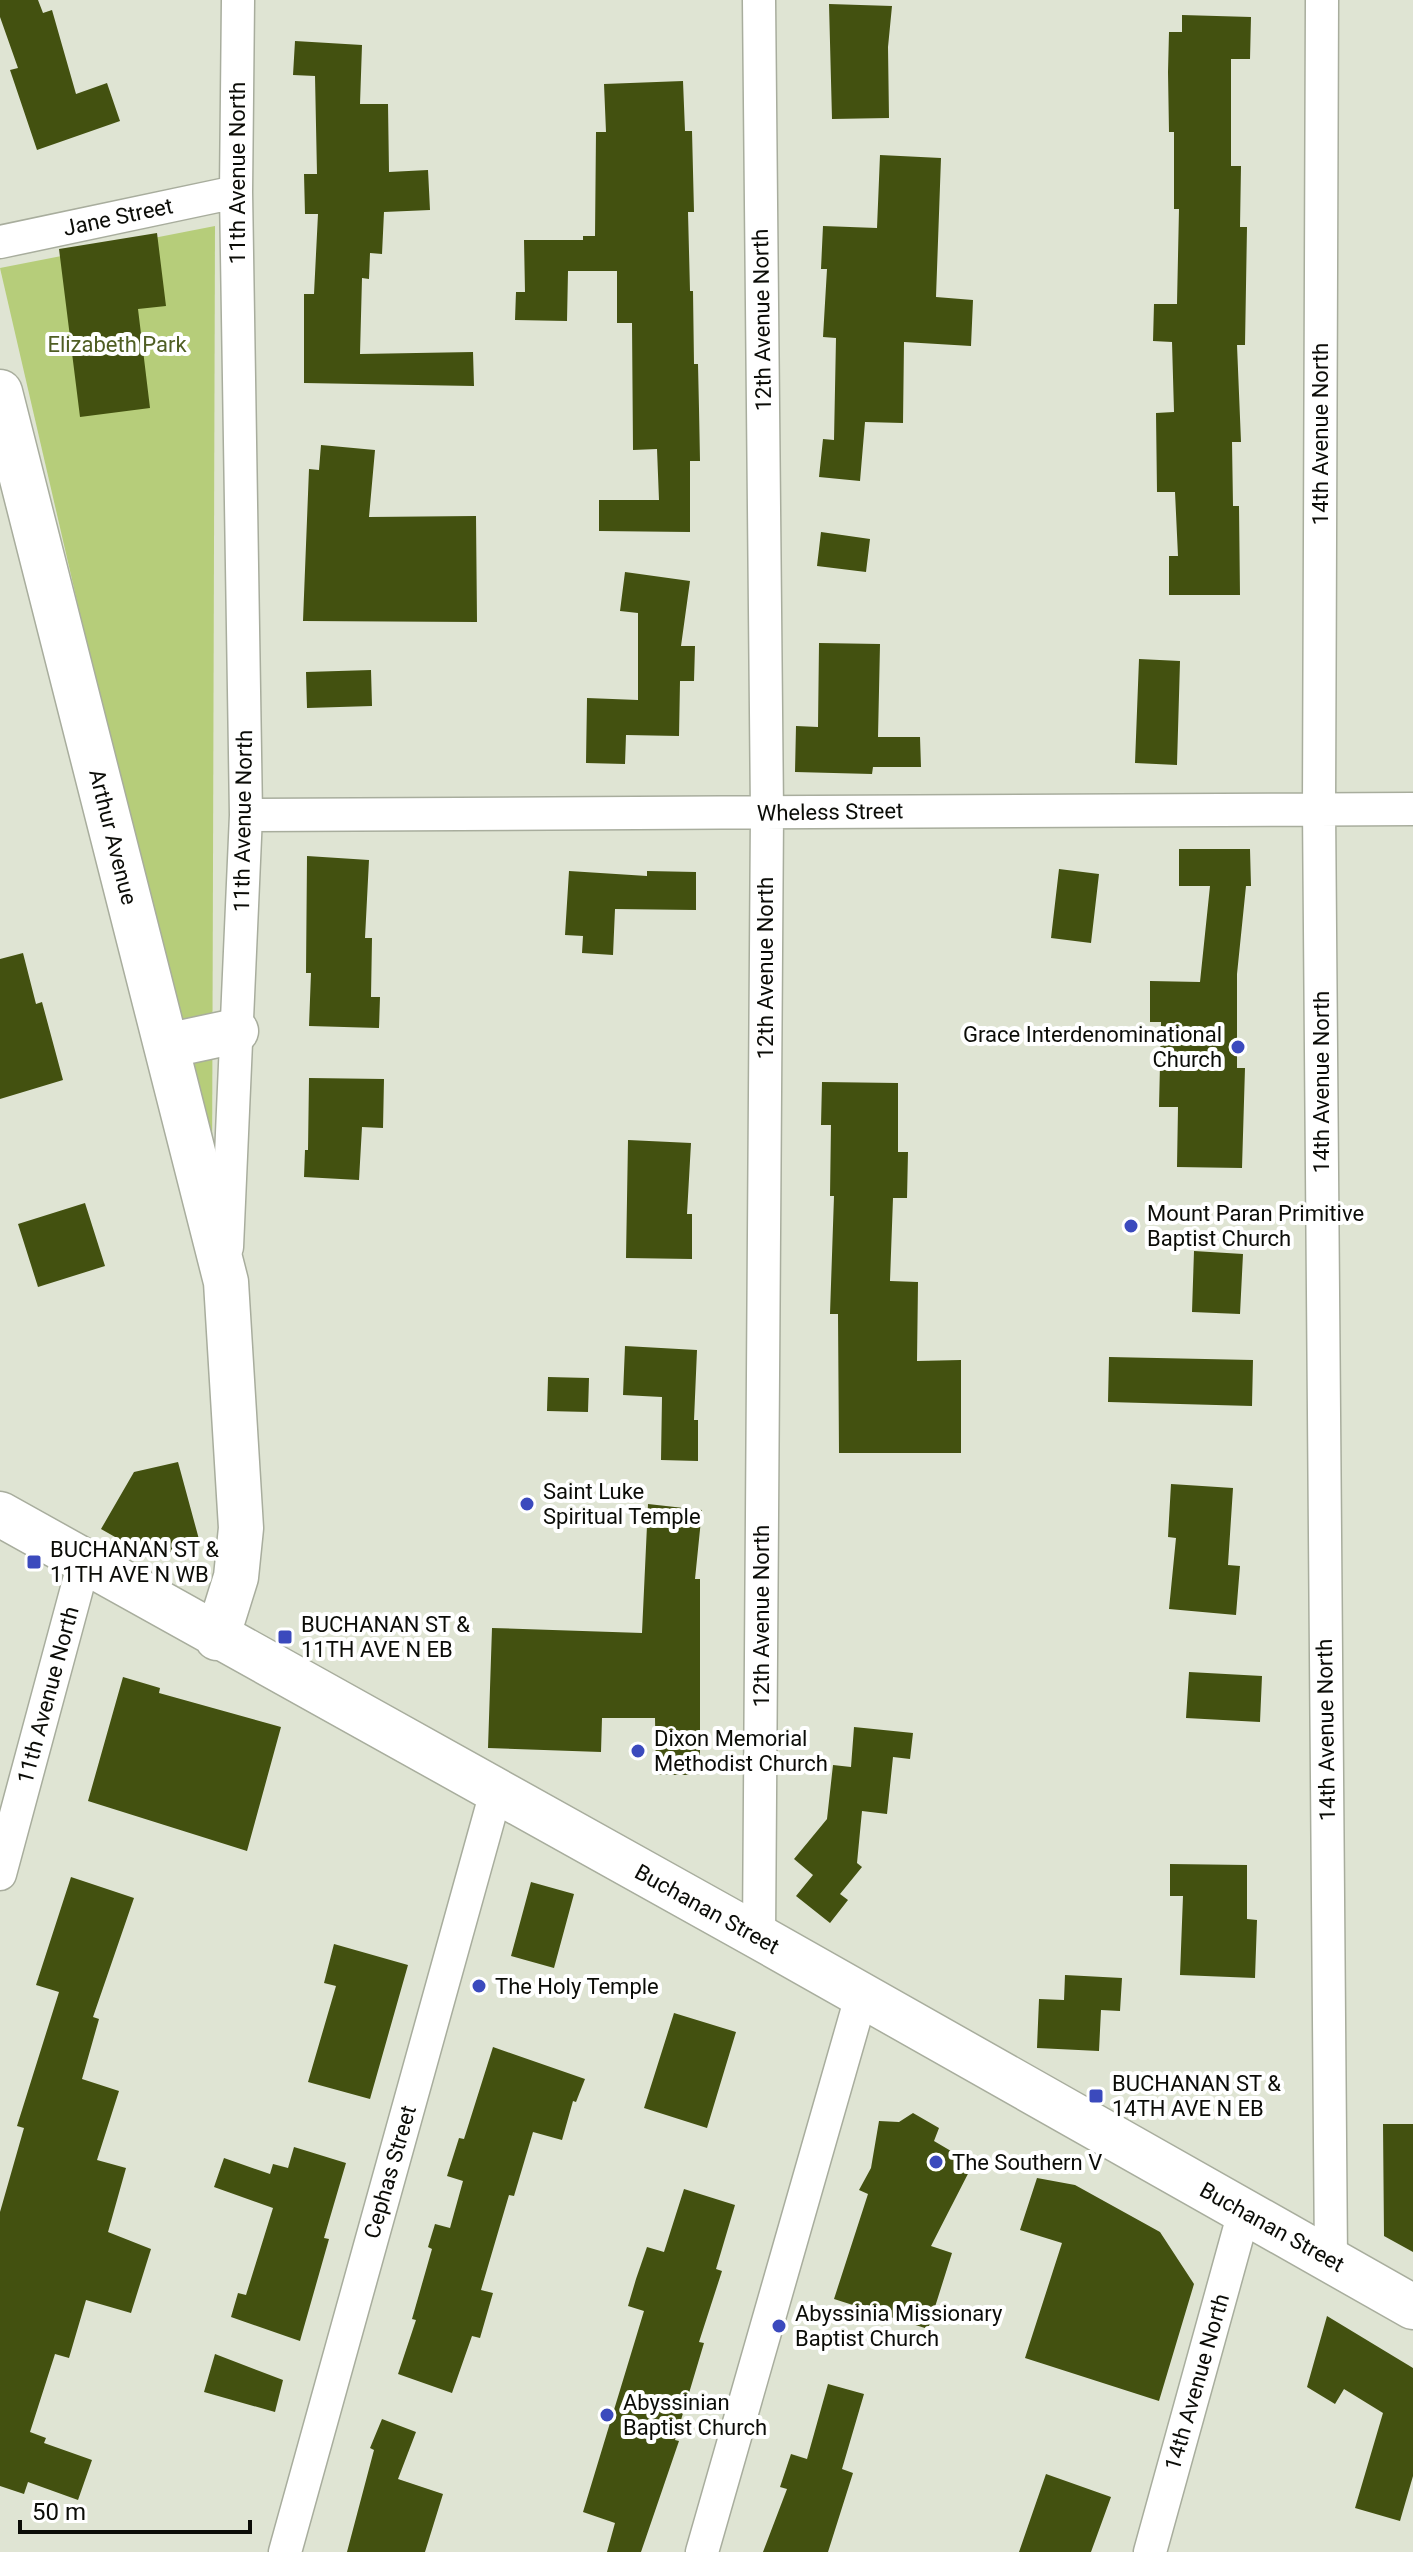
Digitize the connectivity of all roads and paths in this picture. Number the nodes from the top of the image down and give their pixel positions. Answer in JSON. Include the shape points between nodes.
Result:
{"nodes":[{"id":1,"x":238,"y":0,"type":"edge"},
{"id":2,"x":759,"y":0,"type":"edge"},
{"id":3,"x":1322,"y":0,"type":"edge"},
{"id":4,"x":236,"y":192,"type":"junction"},
{"id":5,"x":0,"y":242,"type":"edge"},
{"id":6,"x":0,"y":392,"type":"edge"},
{"id":7,"x":1319,"y":808,"type":"junction"},
{"id":8,"x":1413,"y":809,"type":"edge"},
{"id":9,"x":767,"y":813,"type":"junction"},
{"id":10,"x":246,"y":815,"type":"junction"},
{"id":11,"x":236,"y":1031,"type":"junction"},
{"id":12,"x":166,"y":1046,"type":"junction"},
{"id":13,"x":226,"y":1282,"type":"junction"},
{"id":14,"x":0,"y":1514,"type":"edge"},
{"id":15,"x":84,"y":1562,"type":"junction"},
{"id":16,"x":217,"y":1638,"type":"junction"},
{"id":17,"x":496,"y":1792,"type":"junction"},
{"id":18,"x":0,"y":1874,"type":"edge"},
{"id":19,"x":759,"y":1937,"type":"junction"},
{"id":20,"x":861,"y":1997,"type":"junction"},
{"id":21,"x":1244,"y":2212,"type":"junction"},
{"id":22,"x":1331,"y":2261,"type":"junction"},
{"id":23,"x":1413,"y":2307,"type":"edge"},
{"id":24,"x":285,"y":2552,"type":"edge"},
{"id":25,"x":702,"y":2552,"type":"edge"},
{"id":26,"x":1150,"y":2552,"type":"edge"}],
"edges":[{"from":1,"to":4,"type":"street","name":"11th Avenue North"},
{"from":2,"to":9,"type":"street","name":"12th Avenue North"},
{"from":3,"to":7,"type":"street","name":"14th Avenue North"},
{"from":4,"to":5,"type":"street","name":"Jane Street"},
{"from":4,"to":10,"type":"street","name":"11th Avenue North"},
{"from":6,"to":12,"type":"street","name":"Arthur Avenue"},
{"from":7,"to":8,"type":"street","name":"Wheless Street"},
{"from":7,"to":9,"type":"street","name":"Wheless Street"},
{"from":7,"to":22,"type":"street","name":"14th Avenue North"},
{"from":9,"to":10,"type":"street","name":"Wheless Street"},
{"from":9,"to":19,"type":"street","name":"12th Avenue North"},
{"from":10,"to":11,"type":"street","name":"11th Avenue North"},
{"from":11,"to":12,"type":"street"},
{"from":11,"to":13,"type":"street","name":"11th Avenue North"},
{"from":12,"to":13,"type":"street","name":"Arthur Avenue"},
{"from":13,"to":16,"type":"street","name":"11th Avenue North","via":[[241,1528],[236,1577]]},
{"from":14,"to":15,"type":"street","name":"Buchanan Street"},
{"from":15,"to":16,"type":"street","name":"Buchanan Street"},
{"from":15,"to":18,"type":"street","name":"11th Avenue North"},
{"from":16,"to":17,"type":"street","name":"Buchanan Street"},
{"from":17,"to":19,"type":"street","name":"Buchanan Street"},
{"from":17,"to":24,"type":"street","name":"Cephas Street"},
{"from":19,"to":20,"type":"street","name":"Buchanan Street"},
{"from":20,"to":21,"type":"street","name":"Buchanan Street"},
{"from":20,"to":25,"type":"street"},
{"from":21,"to":22,"type":"street","name":"Buchanan Street"},
{"from":21,"to":26,"type":"street","name":"14th Avenue North"},
{"from":22,"to":23,"type":"street","name":"Buchanan Street"}]}
